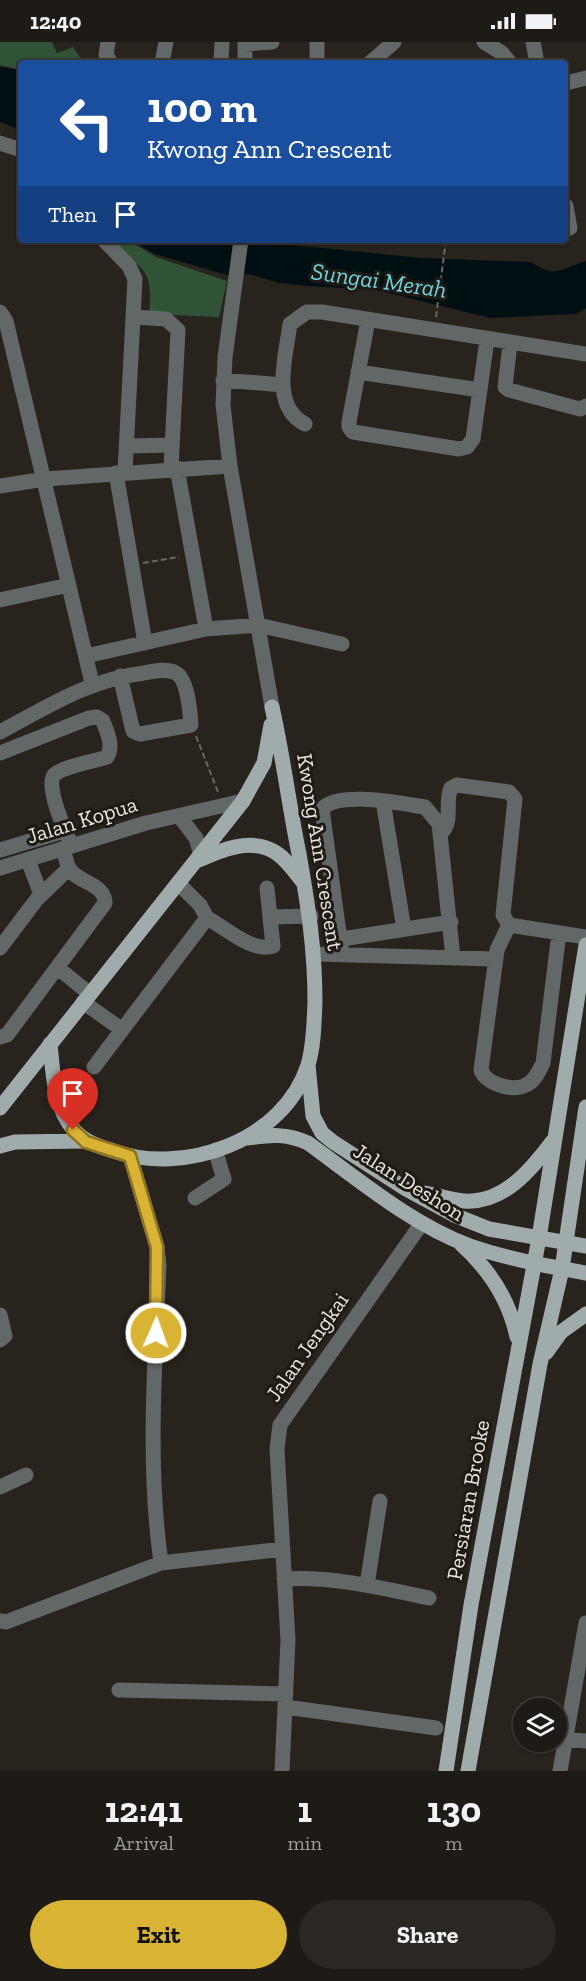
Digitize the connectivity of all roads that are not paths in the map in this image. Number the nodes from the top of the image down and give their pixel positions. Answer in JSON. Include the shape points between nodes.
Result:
{"nodes":[{"id":1,"x":108,"y":42,"type":"edge"},
{"id":2,"x":166,"y":42,"type":"edge"},
{"id":3,"x":222,"y":42,"type":"edge"},
{"id":4,"x":272,"y":42,"type":"edge"},
{"id":5,"x":317,"y":42,"type":"edge"},
{"id":6,"x":394,"y":42,"type":"edge"},
{"id":7,"x":484,"y":42,"type":"edge"},
{"id":8,"x":533,"y":42,"type":"edge"},
{"id":9,"x":245,"y":43,"type":"edge"},
{"id":10,"x":504,"y":53,"type":"edge"},
{"id":11,"x":109,"y":60,"type":"edge"},
{"id":12,"x":163,"y":60,"type":"edge"},
{"id":13,"x":221,"y":60,"type":"edge"},
{"id":14,"x":245,"y":60,"type":"edge"},
{"id":15,"x":317,"y":60,"type":"edge"},
{"id":16,"x":373,"y":60,"type":"edge"},
{"id":17,"x":536,"y":60,"type":"edge"},
{"id":18,"x":586,"y":78,"type":"edge"},
{"id":19,"x":568,"y":82,"type":"edge"},
{"id":20,"x":0,"y":143,"type":"edge"},
{"id":21,"x":18,"y":149,"type":"edge"},
{"id":22,"x":586,"y":226,"type":"edge"},
{"id":23,"x":568,"y":229,"type":"edge"},
{"id":24,"x":107,"y":243,"type":"edge"},
{"id":25,"x":241,"y":243,"type":"edge"},
{"id":26,"x":0,"y":312,"type":"edge"},
{"id":27,"x":134,"y":317,"type":"junction"},
{"id":28,"x":368,"y":320,"type":"junction"},
{"id":29,"x":487,"y":340,"type":"junction"},
{"id":30,"x":510,"y":344,"type":"junction"},
{"id":31,"x":586,"y":354,"type":"edge"},
{"id":32,"x":358,"y":372,"type":"junction"},
{"id":33,"x":223,"y":380,"type":"junction"},
{"id":34,"x":283,"y":385,"type":"junction"},
{"id":35,"x":480,"y":390,"type":"junction"},
{"id":36,"x":586,"y":406,"type":"edge"},
{"id":37,"x":305,"y":424,"type":"dead end"},
{"id":38,"x":172,"y":445,"type":"junction"},
{"id":39,"x":127,"y":446,"type":"junction"},
{"id":40,"x":230,"y":466,"type":"junction"},
{"id":41,"x":174,"y":468,"type":"junction"},
{"id":42,"x":120,"y":472,"type":"junction"},
{"id":43,"x":45,"y":479,"type":"junction"},
{"id":44,"x":0,"y":486,"type":"edge"},
{"id":45,"x":69,"y":585,"type":"junction"},
{"id":46,"x":0,"y":600,"type":"edge"},
{"id":47,"x":258,"y":625,"type":"junction"},
{"id":48,"x":206,"y":629,"type":"junction"},
{"id":49,"x":145,"y":643,"type":"junction"},
{"id":50,"x":342,"y":644,"type":"dead end"},
{"id":51,"x":86,"y":656,"type":"junction"},
{"id":52,"x":120,"y":676,"type":"junction"},
{"id":53,"x":92,"y":683,"type":"junction"},
{"id":54,"x":272,"y":707,"type":"junction"},
{"id":55,"x":0,"y":732,"type":"edge"},
{"id":56,"x":0,"y":753,"type":"edge"},
{"id":57,"x":243,"y":801,"type":"junction"},
{"id":58,"x":383,"y":801,"type":"junction"},
{"id":59,"x":179,"y":816,"type":"junction"},
{"id":60,"x":64,"y":831,"type":"junction"},
{"id":61,"x":441,"y":833,"type":"junction"},
{"id":62,"x":68,"y":847,"type":"junction"},
{"id":63,"x":0,"y":850,"type":"edge"},
{"id":64,"x":197,"y":859,"type":"junction"},
{"id":65,"x":28,"y":860,"type":"junction"},
{"id":66,"x":0,"y":868,"type":"edge"},
{"id":67,"x":69,"y":868,"type":"junction"},
{"id":68,"x":178,"y":883,"type":"junction"},
{"id":69,"x":305,"y":884,"type":"junction"},
{"id":70,"x":267,"y":888,"type":"dead end"},
{"id":71,"x":41,"y":895,"type":"junction"},
{"id":72,"x":311,"y":916,"type":"junction"},
{"id":73,"x":272,"y":917,"type":"junction"},
{"id":74,"x":207,"y":918,"type":"junction"},
{"id":75,"x":451,"y":922,"type":"junction"},
{"id":76,"x":509,"y":925,"type":"junction"},
{"id":77,"x":404,"y":930,"type":"junction"},
{"id":78,"x":559,"y":933,"type":"junction"},
{"id":79,"x":586,"y":937,"type":"edge"},
{"id":80,"x":586,"y":945,"type":"edge"},
{"id":81,"x":342,"y":947,"type":"junction"},
{"id":82,"x":0,"y":948,"type":"edge"},
{"id":83,"x":315,"y":954,"type":"junction"},
{"id":84,"x":453,"y":958,"type":"junction"},
{"id":85,"x":495,"y":959,"type":"junction"},
{"id":86,"x":58,"y":968,"type":"junction"},
{"id":87,"x":87,"y":998,"type":"junction"},
{"id":88,"x":120,"y":1029,"type":"junction"},
{"id":89,"x":0,"y":1037,"type":"edge"},
{"id":90,"x":50,"y":1044,"type":"junction"},
{"id":91,"x":308,"y":1065,"type":"junction"},
{"id":92,"x":94,"y":1066,"type":"dead end"},
{"id":93,"x":586,"y":1107,"type":"edge"},
{"id":94,"x":0,"y":1108,"type":"edge"},
{"id":95,"x":247,"y":1138,"type":"junction"},
{"id":96,"x":554,"y":1140,"type":"junction"},
{"id":97,"x":86,"y":1142,"type":"junction"},
{"id":98,"x":0,"y":1146,"type":"edge"},
{"id":99,"x":579,"y":1147,"type":"junction"},
{"id":100,"x":215,"y":1150,"type":"junction"},
{"id":101,"x":130,"y":1156,"type":"junction"},
{"id":102,"x":586,"y":1184,"type":"edge"},
{"id":103,"x":406,"y":1189,"type":"junction"},
{"id":104,"x":195,"y":1198,"type":"dead end"},
{"id":105,"x":422,"y":1222,"type":"junction"},
{"id":106,"x":539,"y":1238,"type":"junction"},
{"id":107,"x":455,"y":1239,"type":"junction"},
{"id":108,"x":566,"y":1242,"type":"junction"},
{"id":109,"x":586,"y":1246,"type":"edge"},
{"id":110,"x":533,"y":1264,"type":"junction"},
{"id":111,"x":562,"y":1269,"type":"junction"},
{"id":112,"x":586,"y":1273,"type":"edge"},
{"id":113,"x":586,"y":1314,"type":"edge"},
{"id":114,"x":0,"y":1315,"type":"edge"},
{"id":115,"x":0,"y":1340,"type":"edge"},
{"id":116,"x":518,"y":1343,"type":"junction"},
{"id":117,"x":540,"y":1364,"type":"junction"},
{"id":118,"x":26,"y":1475,"type":"dead end"},
{"id":119,"x":0,"y":1487,"type":"edge"},
{"id":120,"x":380,"y":1501,"type":"dead end"},
{"id":121,"x":283,"y":1549,"type":"junction"},
{"id":122,"x":161,"y":1563,"type":"junction"},
{"id":123,"x":284,"y":1579,"type":"junction"},
{"id":124,"x":367,"y":1585,"type":"junction"},
{"id":125,"x":429,"y":1598,"type":"dead end"},
{"id":126,"x":0,"y":1621,"type":"edge"},
{"id":127,"x":586,"y":1623,"type":"edge"},
{"id":128,"x":581,"y":1682,"type":"edge"},
{"id":129,"x":119,"y":1690,"type":"dead end"},
{"id":130,"x":286,"y":1700,"type":"junction"},
{"id":131,"x":436,"y":1728,"type":"dead end"},
{"id":132,"x":567,"y":1735,"type":"edge"},
{"id":133,"x":567,"y":1739,"type":"edge"},
{"id":134,"x":586,"y":1742,"type":"edge"},
{"id":135,"x":564,"y":1752,"type":"edge"},
{"id":136,"x":282,"y":1771,"type":"edge"},
{"id":137,"x":446,"y":1771,"type":"edge"},
{"id":138,"x":468,"y":1771,"type":"edge"},
{"id":139,"x":560,"y":1771,"type":"edge"}],
"edges":[{"from":1,"to":11,"type":"street"},
{"from":2,"to":12,"type":"street"},
{"from":3,"to":13,"type":"street"},
{"from":4,"to":9,"type":"street"},
{"from":5,"to":15,"type":"street"},
{"from":6,"to":16,"type":"street"},
{"from":7,"to":10,"type":"street"},
{"from":8,"to":17,"type":"street"},
{"from":9,"to":14,"type":"street"},
{"from":18,"to":19,"type":"street"},
{"from":20,"to":21,"type":"street"},
{"from":22,"to":23,"type":"street"},
{"from":24,"to":27,"type":"street","via":[[133,272]]},
{"from":25,"to":33,"type":"street"},
{"from":26,"to":43,"type":"street","via":[[6,321]]},
{"from":27,"to":38,"type":"street","via":[[166,319],[178,330]]},
{"from":27,"to":39,"type":"street"},
{"from":28,"to":29,"type":"street"},
{"from":28,"to":32,"type":"street"},
{"from":28,"to":34,"type":"street","via":[[322,312],[307,312],[295,318],[290,324]]},
{"from":29,"to":30,"type":"street"},
{"from":29,"to":35,"type":"street"},
{"from":30,"to":31,"type":"street"},
{"from":30,"to":36,"type":"street","via":[[505,387],[580,409]]},
{"from":32,"to":35,"type":"street"},
{"from":32,"to":35,"type":"street","via":[[350,430],[459,449],[467,447],[473,439]]},
{"from":33,"to":34,"type":"street"},
{"from":33,"to":40,"type":"street"},
{"from":34,"to":37,"type":"street","via":[[289,409]]},
{"from":38,"to":39,"type":"street"},
{"from":38,"to":41,"type":"street"},
{"from":39,"to":42,"type":"street"},
{"from":40,"to":41,"type":"street"},
{"from":40,"to":47,"type":"street"},
{"from":41,"to":42,"type":"street"},
{"from":41,"to":48,"type":"street"},
{"from":42,"to":43,"type":"street"},
{"from":42,"to":49,"type":"street"},
{"from":43,"to":44,"type":"street"},
{"from":43,"to":45,"type":"street"},
{"from":45,"to":46,"type":"street"},
{"from":45,"to":51,"type":"street"},
{"from":47,"to":48,"type":"street"},
{"from":47,"to":50,"type":"street"},
{"from":47,"to":54,"type":"street"},
{"from":48,"to":49,"type":"street"},
{"from":49,"to":51,"type":"street"},
{"from":51,"to":53,"type":"street"},
{"from":52,"to":52,"type":"street","via":[[133,731],[140,734],[191,725],[182,679],[175,672]]},
{"from":52,"to":53,"type":"street"},
{"from":53,"to":55,"type":"street"},
{"from":54,"to":57,"type":"main road","via":[[264,764]]},
{"from":54,"to":69,"type":"main road","name":"Kwong Ann Crescent"},
{"from":56,"to":60,"type":"street","via":[[89,718],[103,721],[109,741],[107,757],[54,775],[51,789]]},
{"from":57,"to":59,"type":"street","name":"Jalan Kopua"},
{"from":57,"to":64,"type":"main road"},
{"from":58,"to":61,"type":"street","via":[[425,807],[434,815]]},
{"from":58,"to":77,"type":"street"},
{"from":58,"to":81,"type":"street","via":[[329,803],[322,809]]},
{"from":59,"to":62,"type":"street","name":"Jalan Kopua"},
{"from":59,"to":64,"type":"street","via":[[196,838]]},
{"from":60,"to":62,"type":"street"},
{"from":60,"to":63,"type":"street"},
{"from":61,"to":75,"type":"street"},
{"from":61,"to":76,"type":"street","via":[[449,820],[446,798],[457,785],[509,792],[515,799],[503,915]]},
{"from":62,"to":65,"type":"street","name":"Jalan Kopua"},
{"from":62,"to":67,"type":"street"},
{"from":64,"to":68,"type":"main road"},
{"from":64,"to":69,"type":"main road","via":[[241,846],[271,849]]},
{"from":65,"to":66,"type":"street","name":"Jalan Kopua"},
{"from":65,"to":71,"type":"street"},
{"from":67,"to":71,"type":"street"},
{"from":67,"to":86,"type":"street","via":[[99,890],[105,903]]},
{"from":68,"to":74,"type":"street"},
{"from":68,"to":87,"type":"main road"},
{"from":69,"to":72,"type":"main road","name":"Kwong Ann Crescent"},
{"from":70,"to":73,"type":"street"},
{"from":71,"to":82,"type":"street"},
{"from":72,"to":73,"type":"street"},
{"from":72,"to":83,"type":"main road","name":"Kwong Ann Crescent"},
{"from":73,"to":74,"type":"street","via":[[274,943],[265,948]]},
{"from":74,"to":88,"type":"street"},
{"from":75,"to":77,"type":"street"},
{"from":75,"to":84,"type":"street"},
{"from":76,"to":78,"type":"street"},
{"from":76,"to":85,"type":"street"},
{"from":77,"to":81,"type":"street"},
{"from":78,"to":79,"type":"street"},
{"from":78,"to":85,"type":"street","via":[[543,1063],[536,1077],[519,1087],[494,1083],[481,1071]]},
{"from":80,"to":96,"type":"main road","name":"Persiaran Brooke"},
{"from":81,"to":83,"type":"street"},
{"from":81,"to":84,"type":"street"},
{"from":83,"to":91,"type":"main road","name":"Kwong Ann Crescent","via":[[314,1031]]},
{"from":84,"to":85,"type":"street"},
{"from":86,"to":87,"type":"street"},
{"from":86,"to":89,"type":"street","via":[[7,1035]]},
{"from":87,"to":88,"type":"street"},
{"from":87,"to":90,"type":"main road"},
{"from":88,"to":92,"type":"street"},
{"from":90,"to":94,"type":"main road"},
{"from":90,"to":97,"type":"main road","via":[[58,1100],[73,1130]]},
{"from":91,"to":95,"type":"main road","name":"Kwong Ann Crescent","via":[[294,1093]]},
{"from":91,"to":103,"type":"main road","name":"Jalan Deshon","via":[[310,1102],[322,1132]]},
{"from":93,"to":99,"type":"main road","name":"Persiaran Brooke"},
{"from":95,"to":100,"type":"main road","name":"Kwong Ann Crescent"},
{"from":95,"to":105,"type":"main road","name":"Jalan Deshon","via":[[275,1134],[308,1143]]},
{"from":96,"to":103,"type":"main road","via":[[513,1186],[480,1201]]},
{"from":96,"to":106,"type":"main road","name":"Persiaran Brooke"},
{"from":97,"to":98,"type":"main road","name":"Kwong Ann Crescent","via":[[15,1142]]},
{"from":97,"to":101,"type":"main road","name":"Kwong Ann Crescent"},
{"from":99,"to":102,"type":"main road"},
{"from":99,"to":108,"type":"main road","name":"Persiaran Brooke"},
{"from":100,"to":101,"type":"main road","name":"Kwong Ann Crescent","via":[[164,1161]]},
{"from":100,"to":104,"type":"street","via":[[224,1179]]},
{"from":101,"to":122,"type":"street","via":[[159,1264],[151,1446],[153,1506]]},
{"from":103,"to":106,"type":"main road","name":"Jalan Deshon","via":[[453,1215],[489,1229]]},
{"from":105,"to":107,"type":"main road","name":"Jalan Deshon"},
{"from":105,"to":121,"type":"street","name":"Jalan Jengkai","via":[[280,1425],[277,1449]]},
{"from":106,"to":108,"type":"main road","name":"Jalan Deshon"},
{"from":106,"to":110,"type":"main road","name":"Persiaran Brooke"},
{"from":107,"to":110,"type":"main road","name":"Jalan Deshon"},
{"from":107,"to":116,"type":"main road","via":[[506,1298]]},
{"from":108,"to":109,"type":"main road","name":"Jalan Deshon"},
{"from":108,"to":111,"type":"main road","name":"Persiaran Brooke"},
{"from":110,"to":111,"type":"main road","name":"Jalan Deshon"},
{"from":110,"to":116,"type":"main road","name":"Persiaran Brooke"},
{"from":111,"to":112,"type":"main road","name":"Jalan Deshon"},
{"from":111,"to":117,"type":"main road","name":"Persiaran Brooke"},
{"from":113,"to":117,"type":"main road","via":[[561,1332]]},
{"from":114,"to":115,"type":"street","via":[[5,1331]]},
{"from":116,"to":137,"type":"main road","name":"Persiaran Brooke"},
{"from":117,"to":138,"type":"main road","name":"Persiaran Brooke"},
{"from":118,"to":119,"type":"street"},
{"from":120,"to":124,"type":"street"},
{"from":121,"to":122,"type":"street"},
{"from":121,"to":123,"type":"street","name":"Jalan Jengkai"},
{"from":122,"to":126,"type":"street"},
{"from":123,"to":124,"type":"street","via":[[313,1578]]},
{"from":123,"to":130,"type":"street","name":"Jalan Jengkai"},
{"from":124,"to":125,"type":"street"},
{"from":127,"to":128,"type":"street"},
{"from":128,"to":132,"type":"street"},
{"from":129,"to":130,"type":"street"},
{"from":130,"to":131,"type":"street"},
{"from":130,"to":136,"type":"street","name":"Jalan Jengkai"},
{"from":133,"to":134,"type":"street"},
{"from":135,"to":139,"type":"street"}]}
